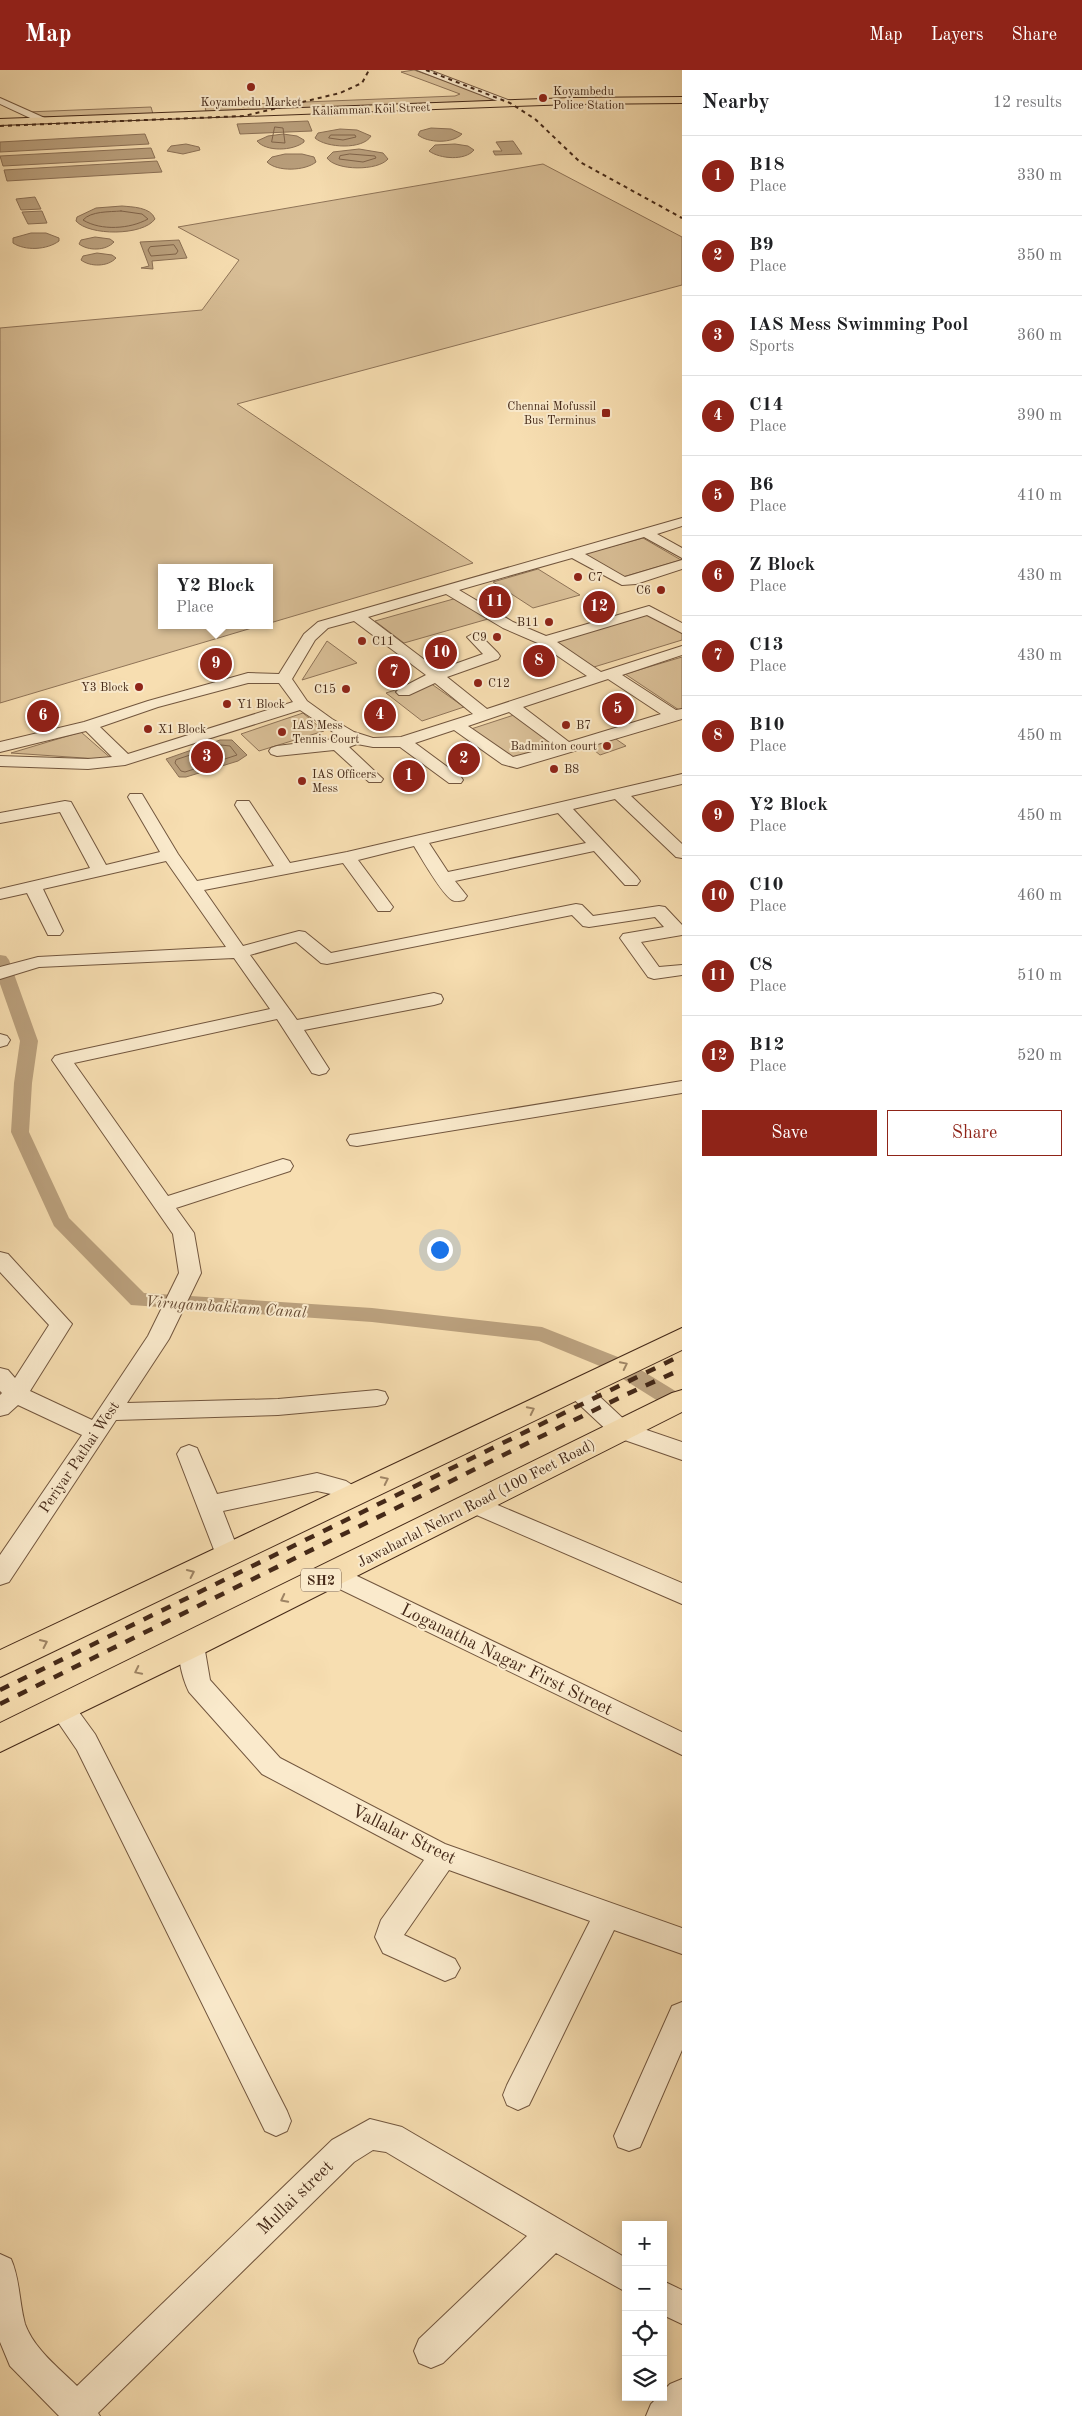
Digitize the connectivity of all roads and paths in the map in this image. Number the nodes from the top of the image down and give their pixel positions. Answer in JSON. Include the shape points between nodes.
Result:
{"nodes":[{"id":1,"x":421,"y":70,"type":"edge"},
{"id":2,"x":440,"y":70,"type":"edge"},
{"id":3,"x":682,"y":100,"type":"edge"},
{"id":4,"x":0,"y":102,"type":"edge"},
{"id":5,"x":528,"y":103,"type":"junction"},
{"id":6,"x":511,"y":104,"type":"junction"},
{"id":7,"x":682,"y":105,"type":"edge"},
{"id":8,"x":0,"y":110,"type":"edge"},
{"id":9,"x":0,"y":122,"type":"edge"},
{"id":10,"x":23,"y":124,"type":"junction"},
{"id":11,"x":40,"y":124,"type":"junction"},
{"id":12,"x":0,"y":128,"type":"edge"},
{"id":13,"x":682,"y":522,"type":"edge"},
{"id":14,"x":646,"y":533,"type":"junction"},
{"id":15,"x":573,"y":554,"type":"junction"},
{"id":16,"x":682,"y":554,"type":"edge"},
{"id":17,"x":682,"y":564,"type":"edge"},
{"id":18,"x":622,"y":581,"type":"junction"},
{"id":19,"x":449,"y":590,"type":"junction"},
{"id":20,"x":649,"y":610,"type":"junction"},
{"id":21,"x":356,"y":616,"type":"junction"},
{"id":22,"x":682,"y":629,"type":"edge"},
{"id":23,"x":474,"y":637,"type":"dead end"},
{"id":24,"x":545,"y":641,"type":"junction"},
{"id":25,"x":682,"y":650,"type":"edge"},
{"id":26,"x":604,"y":675,"type":"junction"},
{"id":27,"x":436,"y":676,"type":"junction"},
{"id":28,"x":284,"y":679,"type":"junction"},
{"id":29,"x":404,"y":692,"type":"dead end"},
{"id":30,"x":302,"y":704,"type":"junction"},
{"id":31,"x":510,"y":705,"type":"junction"},
{"id":32,"x":483,"y":714,"type":"junction"},
{"id":33,"x":677,"y":715,"type":"edge"},
{"id":34,"x":455,"y":724,"type":"junction"},
{"id":35,"x":89,"y":725,"type":"junction"},
{"id":36,"x":356,"y":739,"type":"junction"},
{"id":37,"x":403,"y":742,"type":"junction"},
{"id":38,"x":338,"y":745,"type":"junction"},
{"id":39,"x":0,"y":748,"type":"edge"},
{"id":40,"x":567,"y":748,"type":"junction"},
{"id":41,"x":277,"y":751,"type":"dead end"},
{"id":42,"x":125,"y":760,"type":"junction"},
{"id":43,"x":0,"y":762,"type":"edge"},
{"id":44,"x":375,"y":779,"type":"dead end"},
{"id":45,"x":455,"y":780,"type":"dead end"},
{"id":46,"x":681,"y":780,"type":"edge"},
{"id":47,"x":619,"y":794,"type":"junction"},
{"id":48,"x":136,"y":797,"type":"dead end"},
{"id":49,"x":243,"y":805,"type":"dead end"},
{"id":50,"x":563,"y":808,"type":"junction"},
{"id":51,"x":0,"y":818,"type":"edge"},
{"id":52,"x":419,"y":841,"type":"junction"},
{"id":53,"x":599,"y":845,"type":"junction"},
{"id":54,"x":682,"y":853,"type":"edge"},
{"id":55,"x":170,"y":855,"type":"junction"},
{"id":56,"x":347,"y":857,"type":"junction"},
{"id":57,"x":285,"y":869,"type":"junction"},
{"id":58,"x":100,"y":872,"type":"junction"},
{"id":59,"x":443,"y":878,"type":"junction"},
{"id":60,"x":631,"y":881,"type":"dead end"},
{"id":61,"x":33,"y":886,"type":"junction"},
{"id":62,"x":192,"y":887,"type":"junction"},
{"id":63,"x":0,"y":894,"type":"edge"},
{"id":64,"x":458,"y":896,"type":"dead end"},
{"id":65,"x":384,"y":907,"type":"dead end"},
{"id":66,"x":679,"y":930,"type":"edge"},
{"id":67,"x":54,"y":931,"type":"dead end"},
{"id":68,"x":241,"y":952,"type":"junction"},
{"id":69,"x":682,"y":970,"type":"edge"},
{"id":70,"x":0,"y":973,"type":"edge"},
{"id":71,"x":434,"y":999,"type":"dead end"},
{"id":72,"x":287,"y":1019,"type":"junction"},
{"id":73,"x":319,"y":1069,"type":"dead end"},
{"id":74,"x":682,"y":1088,"type":"edge"},
{"id":75,"x":356,"y":1140,"type":"dead end"},
{"id":76,"x":283,"y":1166,"type":"dead end"},
{"id":77,"x":164,"y":1205,"type":"junction"},
{"id":78,"x":0,"y":1259,"type":"edge"},
{"id":79,"x":670,"y":1343,"type":"edge"},
{"id":80,"x":0,"y":1376,"type":"edge"},
{"id":81,"x":583,"y":1385,"type":"junction"},
{"id":82,"x":378,"y":1398,"type":"dead end"},
{"id":83,"x":682,"y":1400,"type":"edge"},
{"id":84,"x":8,"y":1401,"type":"edge"},
{"id":85,"x":104,"y":1422,"type":"junction"},
{"id":86,"x":631,"y":1425,"type":"junction"},
{"id":87,"x":682,"y":1451,"type":"edge"},
{"id":88,"x":190,"y":1454,"type":"dead end"},
{"id":89,"x":352,"y":1496,"type":"junction"},
{"id":90,"x":474,"y":1504,"type":"junction"},
{"id":91,"x":208,"y":1505,"type":"junction"},
{"id":92,"x":228,"y":1555,"type":"junction"},
{"id":93,"x":332,"y":1574,"type":"junction"},
{"id":94,"x":0,"y":1575,"type":"edge"},
{"id":95,"x":682,"y":1594,"type":"edge"},
{"id":96,"x":191,"y":1646,"type":"junction"},
{"id":97,"x":0,"y":1664,"type":"edge"},
{"id":98,"x":62,"y":1709,"type":"junction"},
{"id":99,"x":0,"y":1738,"type":"edge"},
{"id":100,"x":682,"y":1744,"type":"edge"},
{"id":101,"x":443,"y":1856,"type":"junction"},
{"id":102,"x":608,"y":1913,"type":"junction"},
{"id":103,"x":682,"y":1941,"type":"edge"},
{"id":104,"x":445,"y":1968,"type":"dead end"},
{"id":105,"x":682,"y":2016,"type":"edge"},
{"id":106,"x":518,"y":2095,"type":"dead end"},
{"id":107,"x":276,"y":2121,"type":"dead end"},
{"id":108,"x":629,"y":2136,"type":"dead end"},
{"id":109,"x":552,"y":2234,"type":"junction"},
{"id":110,"x":0,"y":2270,"type":"edge"},
{"id":111,"x":622,"y":2274,"type":"edge"},
{"id":112,"x":667,"y":2299,"type":"edge"},
{"id":113,"x":682,"y":2308,"type":"edge"},
{"id":114,"x":431,"y":2351,"type":"dead end"},
{"id":115,"x":682,"y":2396,"type":"edge"},
{"id":116,"x":80,"y":2413,"type":"edge"},
{"id":117,"x":663,"y":2416,"type":"edge"}],
"edges":[{"from":1,"to":6,"type":"street"},
{"from":2,"to":5,"type":"street"},
{"from":3,"to":5,"type":"main road","name":"Kaliamman Koil Street"},
{"from":4,"to":11,"type":"street"},
{"from":5,"to":6,"type":"main road","name":"Kaliamman Koil Street"},
{"from":6,"to":11,"type":"main road","name":"Kaliamman Koil Street"},
{"from":7,"to":11,"type":"main road","name":"Kaliamman Koil Street"},
{"from":8,"to":10,"type":"street"},
{"from":9,"to":10,"type":"main road","name":"Kaliamman Koil Street"},
{"from":10,"to":11,"type":"main road","name":"Kaliamman Koil Street"},
{"from":10,"to":12,"type":"main road","name":"Kaliamman Koil Street"},
{"from":13,"to":14,"type":"street"},
{"from":14,"to":15,"type":"street"},
{"from":14,"to":16,"type":"street"},
{"from":15,"to":18,"type":"street"},
{"from":15,"to":19,"type":"street"},
{"from":17,"to":18,"type":"street"},
{"from":18,"to":20,"type":"street"},
{"from":19,"to":21,"type":"street"},
{"from":19,"to":24,"type":"street","via":[[497,620]]},
{"from":20,"to":22,"type":"street"},
{"from":20,"to":24,"type":"street"},
{"from":21,"to":27,"type":"street"},
{"from":21,"to":28,"type":"street","via":[[323,625],[309,637]]},
{"from":23,"to":27,"type":"street","via":[[493,656]]},
{"from":24,"to":26,"type":"street"},
{"from":25,"to":26,"type":"street"},
{"from":26,"to":31,"type":"street"},
{"from":26,"to":33,"type":"street"},
{"from":27,"to":29,"type":"street"},
{"from":27,"to":32,"type":"street"},
{"from":28,"to":30,"type":"street"},
{"from":28,"to":35,"type":"street","via":[[248,678]]},
{"from":30,"to":36,"type":"street","via":[[334,729]]},
{"from":30,"to":42,"type":"street"},
{"from":31,"to":32,"type":"street"},
{"from":31,"to":40,"type":"street"},
{"from":32,"to":34,"type":"street"},
{"from":33,"to":40,"type":"street"},
{"from":34,"to":37,"type":"street"},
{"from":34,"to":40,"type":"street","via":[[513,763]]},
{"from":35,"to":39,"type":"street"},
{"from":35,"to":42,"type":"street"},
{"from":36,"to":37,"type":"street","via":[[366,743]]},
{"from":36,"to":38,"type":"street"},
{"from":37,"to":45,"type":"street"},
{"from":38,"to":41,"type":"street"},
{"from":38,"to":44,"type":"street"},
{"from":42,"to":43,"type":"street","via":[[88,764]]},
{"from":46,"to":47,"type":"street"},
{"from":47,"to":50,"type":"street"},
{"from":47,"to":54,"type":"street"},
{"from":48,"to":55,"type":"street"},
{"from":49,"to":57,"type":"street"},
{"from":50,"to":52,"type":"street"},
{"from":50,"to":53,"type":"street"},
{"from":51,"to":58,"type":"street","via":[[65,806]]},
{"from":52,"to":56,"type":"street"},
{"from":52,"to":59,"type":"street"},
{"from":53,"to":59,"type":"street"},
{"from":53,"to":60,"type":"street"},
{"from":55,"to":58,"type":"street"},
{"from":55,"to":62,"type":"street"},
{"from":56,"to":57,"type":"street"},
{"from":56,"to":65,"type":"street"},
{"from":57,"to":62,"type":"street"},
{"from":58,"to":61,"type":"street"},
{"from":59,"to":64,"type":"street"},
{"from":61,"to":63,"type":"street"},
{"from":61,"to":67,"type":"street"},
{"from":62,"to":68,"type":"street"},
{"from":66,"to":68,"type":"street","via":[[659,911],[589,922],[576,909],[327,959],[299,936]]},
{"from":66,"to":69,"type":"street","via":[[629,938],[654,972]]},
{"from":68,"to":70,"type":"street","via":[[38,962]]},
{"from":68,"to":72,"type":"street"},
{"from":71,"to":72,"type":"street"},
{"from":72,"to":73,"type":"street"},
{"from":72,"to":77,"type":"street","name":"Periyar Pathai West","via":[[62,1060]]},
{"from":74,"to":75,"type":"street"},
{"from":76,"to":77,"type":"street"},
{"from":77,"to":85,"type":"street","name":"Periyar Pathai West","via":[[183,1233],[190,1273],[160,1335]]},
{"from":78,"to":84,"type":"street","via":[[61,1324]]},
{"from":81,"to":79,"type":"main road","one_way":true},
{"from":80,"to":84,"type":"street"},
{"from":81,"to":86,"type":"street"},
{"from":89,"to":81,"type":"main road","one_way":true},
{"from":82,"to":85,"type":"street"},
{"from":83,"to":86,"type":"main road","name":"Jawaharlal Nehru Road (100 Feet Road)","number":"SH2"},
{"from":84,"to":85,"type":"street"},
{"from":85,"to":94,"type":"street","name":"Periyar Pathai West"},
{"from":86,"to":87,"type":"street"},
{"from":86,"to":90,"type":"main road","name":"Jawaharlal Nehru Road (100 Feet Road)","number":"SH2"},
{"from":88,"to":91,"type":"street"},
{"from":89,"to":91,"type":"street","via":[[338,1486],[317,1482]]},
{"from":89,"to":92,"type":"main road"},
{"from":90,"to":93,"type":"main road","name":"Jawaharlal Nehru Road (100 Feet Road)","number":"SH2"},
{"from":90,"to":95,"type":"street"},
{"from":91,"to":92,"type":"street"},
{"from":97,"to":92,"type":"main road","one_way":true},
{"from":93,"to":96,"type":"main road","name":"Jawaharlal Nehru Road (100 Feet Road)","number":"SH2","one_way":true},
{"from":93,"to":100,"type":"street","name":"Loganatha Nagar First Street"},
{"from":96,"to":98,"type":"main road","name":"Jawaharlal Nehru Road (100 Feet Road)","number":"SH2","one_way":true},
{"from":96,"to":101,"type":"street","name":"Vallalar Street","via":[[198,1684],[271,1766]]},
{"from":98,"to":99,"type":"main road","name":"Jawaharlal Nehru Road (100 Feet Road)","number":"SH2"},
{"from":98,"to":107,"type":"street","via":[[86,1742]]},
{"from":101,"to":102,"type":"street","name":"Vallalar Street"},
{"from":101,"to":104,"type":"street","via":[[389,1937],[393,1944]]},
{"from":102,"to":103,"type":"street","name":"Vallalar Street"},
{"from":102,"to":106,"type":"street"},
{"from":105,"to":108,"type":"street"},
{"from":109,"to":111,"type":"street","name":"Mullai street"},
{"from":109,"to":114,"type":"street"},
{"from":109,"to":116,"type":"street","name":"Mullai street","via":[[391,2138],[370,2134],[343,2150]]},
{"from":110,"to":116,"type":"street","via":[[10,2324],[22,2354]]},
{"from":112,"to":113,"type":"street"},
{"from":115,"to":117,"type":"street"}]}
